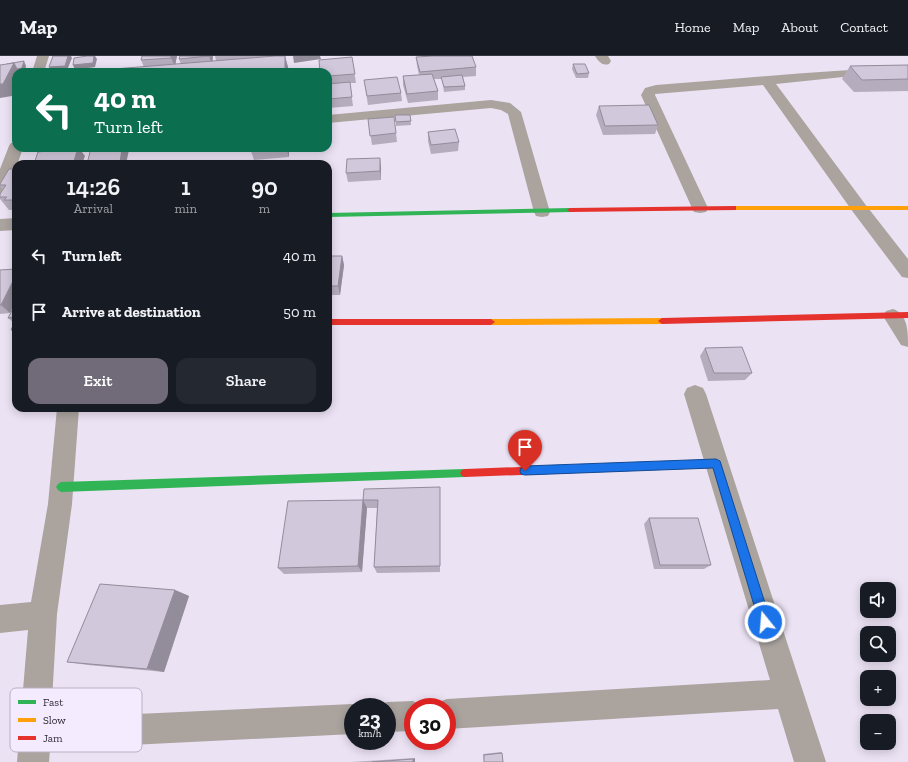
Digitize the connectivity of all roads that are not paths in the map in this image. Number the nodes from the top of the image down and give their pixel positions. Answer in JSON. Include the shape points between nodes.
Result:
{"nodes":[{"id":1,"x":43,"y":56,"type":"edge"},
{"id":2,"x":39,"y":68,"type":"edge"},
{"id":3,"x":908,"y":71,"type":"edge"},
{"id":4,"x":767,"y":81,"type":"junction"},
{"id":5,"x":332,"y":119,"type":"edge"},
{"id":6,"x":12,"y":161,"type":"edge"},
{"id":7,"x":0,"y":191,"type":"edge"},
{"id":8,"x":700,"y":208,"type":"junction"},
{"id":9,"x":859,"y":208,"type":"junction"},
{"id":10,"x":908,"y":208,"type":"edge"},
{"id":11,"x":542,"y":212,"type":"junction"},
{"id":12,"x":332,"y":215,"type":"edge"},
{"id":13,"x":12,"y":224,"type":"edge"},
{"id":14,"x":0,"y":225,"type":"edge"},
{"id":15,"x":908,"y":272,"type":"edge"},
{"id":16,"x":900,"y":315,"type":"edge"},
{"id":17,"x":332,"y":322,"type":"edge"},
{"id":18,"x":908,"y":339,"type":"edge"},
{"id":19,"x":695,"y":394,"type":"dead end"},
{"id":20,"x":68,"y":412,"type":"edge"},
{"id":21,"x":716,"y":464,"type":"junction"},
{"id":22,"x":61,"y":487,"type":"junction"},
{"id":23,"x":43,"y":614,"type":"junction"},
{"id":24,"x":0,"y":619,"type":"edge"},
{"id":25,"x":38,"y":688,"type":"edge"},
{"id":26,"x":787,"y":694,"type":"junction"},
{"id":27,"x":456,"y":713,"type":"edge"},
{"id":28,"x":344,"y":720,"type":"edge"},
{"id":29,"x":142,"y":738,"type":"edge"},
{"id":30,"x":810,"y":762,"type":"edge"}],
"edges":[{"from":1,"to":2,"type":"street"},
{"from":3,"to":4,"type":"street","via":[[843,73]]},
{"from":4,"to":8,"type":"street","via":[[650,91],[648,95]]},
{"from":4,"to":9,"type":"street"},
{"from":5,"to":11,"type":"street","via":[[491,104],[505,106],[514,112]]},
{"from":6,"to":7,"type":"street"},
{"from":8,"to":9,"type":"street"},
{"from":8,"to":11,"type":"street"},
{"from":9,"to":10,"type":"street"},
{"from":9,"to":15,"type":"street"},
{"from":11,"to":12,"type":"street"},
{"from":13,"to":14,"type":"street"},
{"from":16,"to":17,"type":"street","via":[[692,321]]},
{"from":16,"to":18,"type":"street"},
{"from":19,"to":21,"type":"street"},
{"from":20,"to":22,"type":"street"},
{"from":21,"to":22,"type":"street"},
{"from":21,"to":26,"type":"street"},
{"from":22,"to":23,"type":"street"},
{"from":23,"to":24,"type":"street"},
{"from":23,"to":25,"type":"street"},
{"from":26,"to":27,"type":"street"},
{"from":26,"to":30,"type":"street"},
{"from":28,"to":29,"type":"street"}]}
